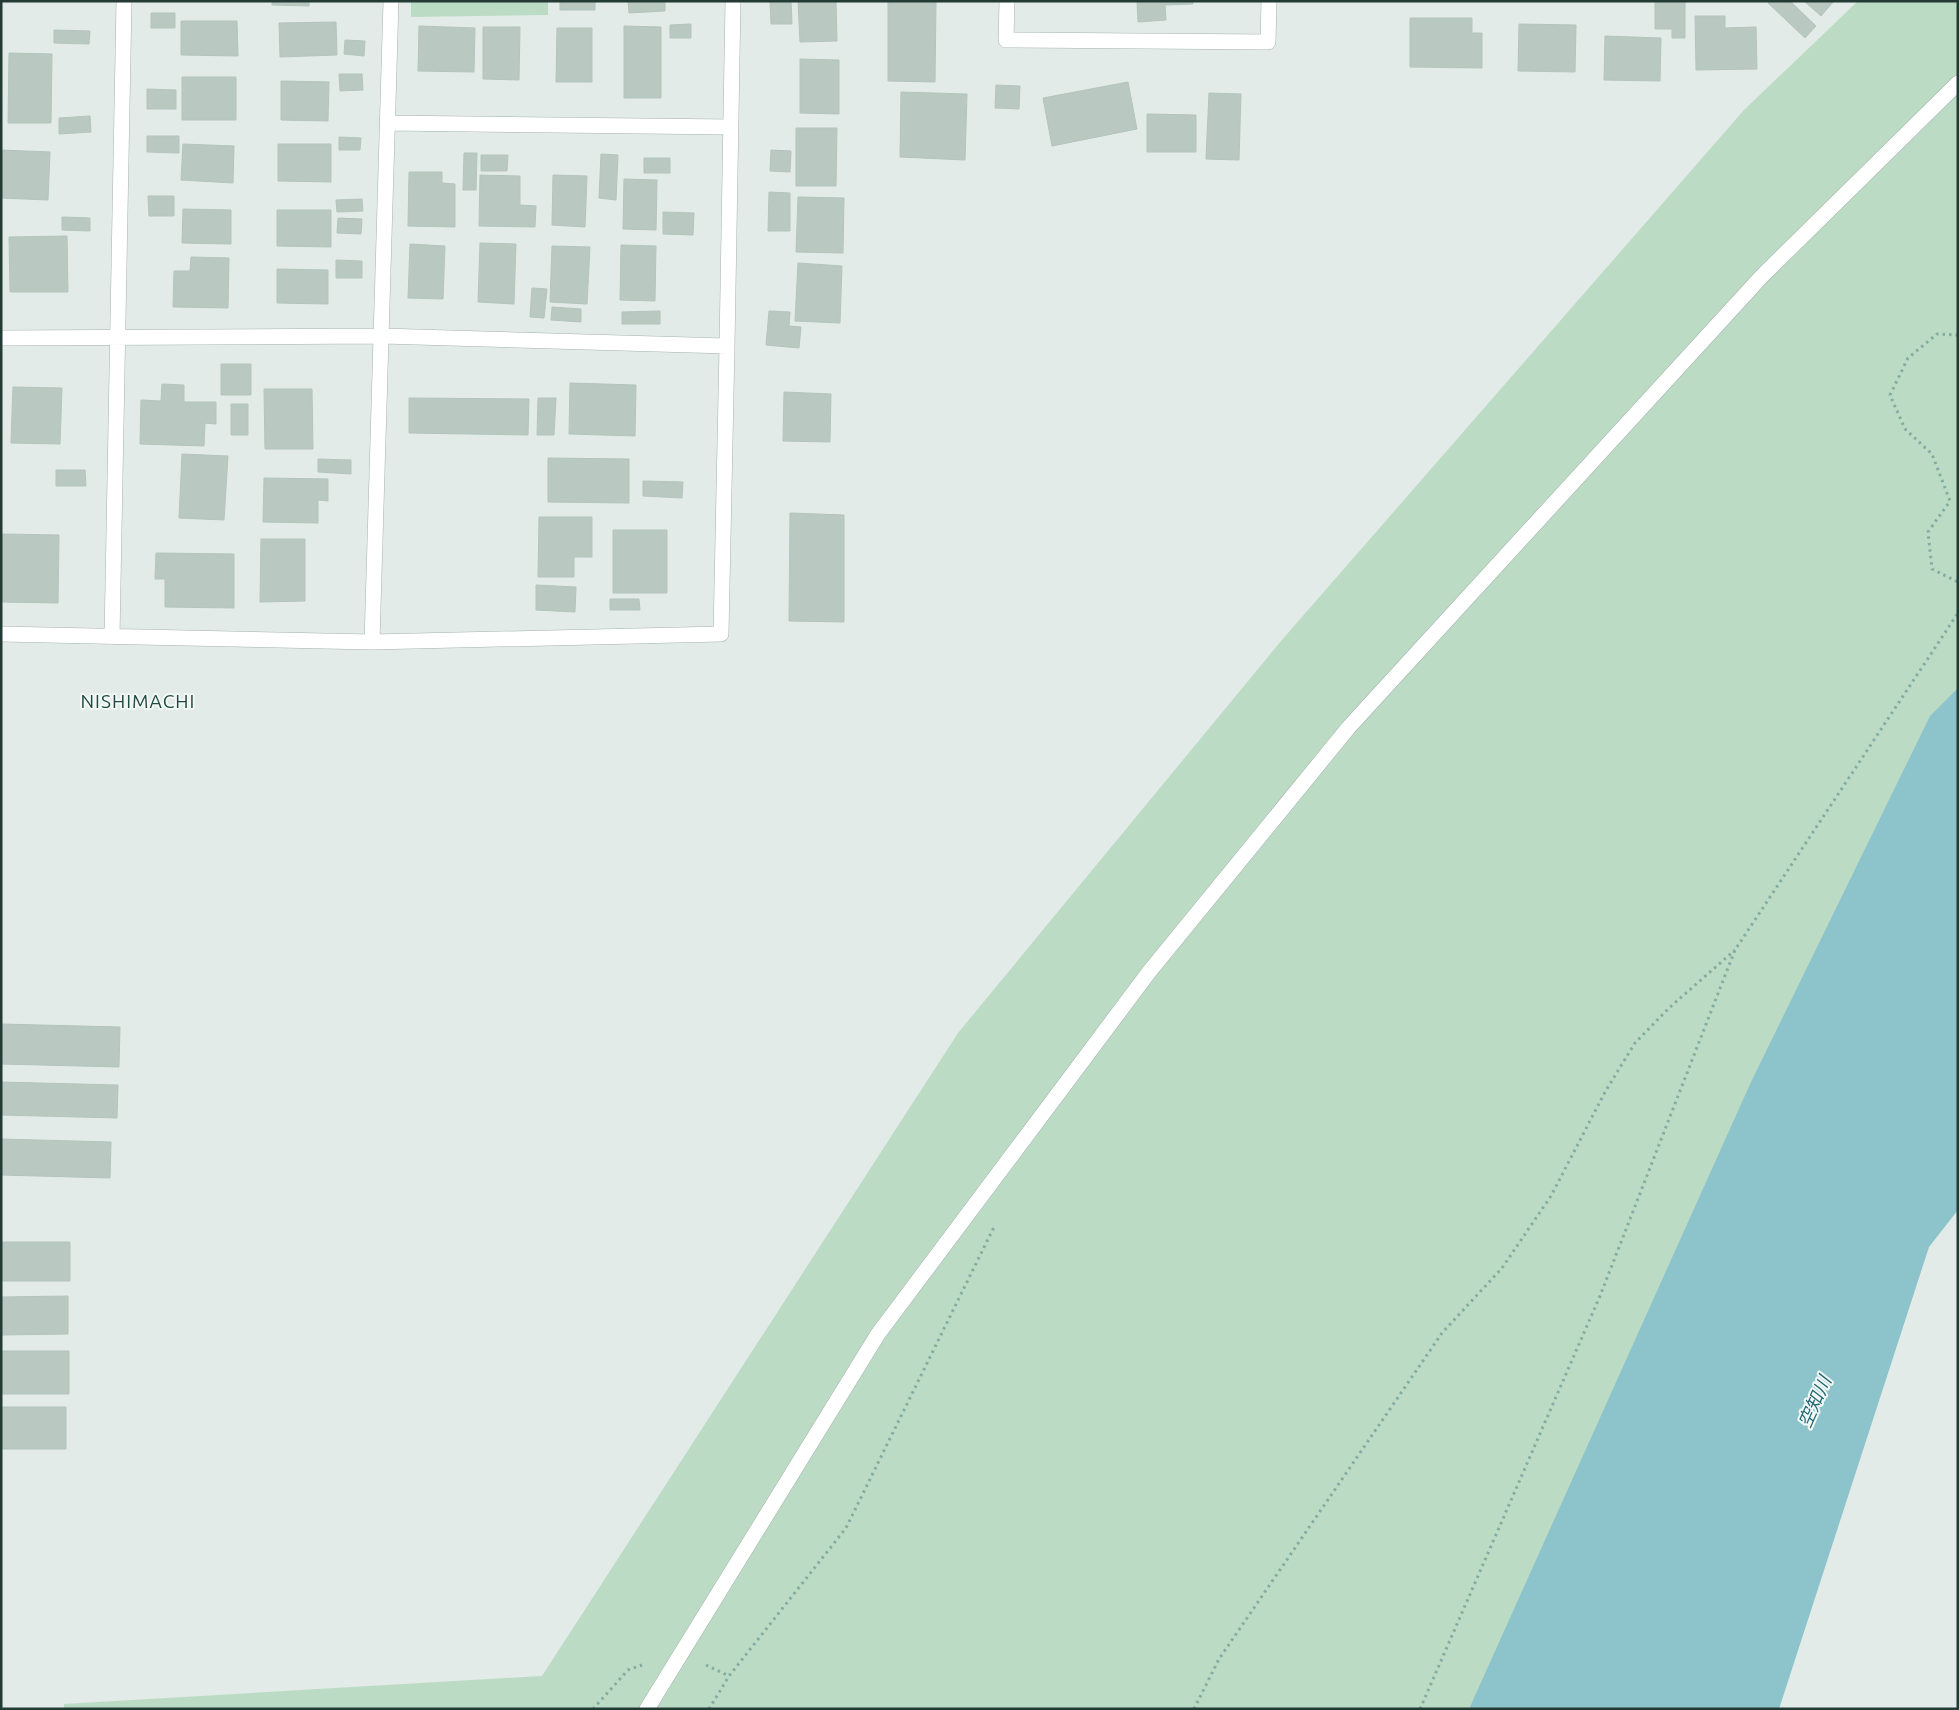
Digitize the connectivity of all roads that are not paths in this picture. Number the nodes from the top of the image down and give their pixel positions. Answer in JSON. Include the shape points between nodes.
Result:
{"nodes":[{"id":1,"x":124,"y":1,"type":"edge"},
{"id":2,"x":391,"y":1,"type":"edge"},
{"id":3,"x":733,"y":1,"type":"edge"},
{"id":4,"x":1007,"y":1,"type":"edge"},
{"id":5,"x":1269,"y":1,"type":"edge"},
{"id":6,"x":1958,"y":83,"type":"edge"},
{"id":7,"x":388,"y":123,"type":"junction"},
{"id":8,"x":731,"y":127,"type":"junction"},
{"id":9,"x":382,"y":336,"type":"junction"},
{"id":10,"x":118,"y":337,"type":"junction"},
{"id":11,"x":1,"y":338,"type":"edge"},
{"id":12,"x":727,"y":346,"type":"junction"},
{"id":13,"x":1,"y":634,"type":"edge"},
{"id":14,"x":112,"y":637,"type":"junction"},
{"id":15,"x":372,"y":642,"type":"junction"},
{"id":16,"x":647,"y":1709,"type":"edge"}],
"edges":[{"from":1,"to":10,"type":"street"},
{"from":2,"to":7,"type":"street"},
{"from":3,"to":8,"type":"street"},
{"from":4,"to":5,"type":"street","via":[[1006,40],[1268,42]]},
{"from":6,"to":16,"type":"street","via":[[1762,276],[1349,727],[1149,972],[878,1334]]},
{"from":7,"to":8,"type":"street"},
{"from":7,"to":9,"type":"street"},
{"from":8,"to":12,"type":"street"},
{"from":9,"to":10,"type":"street"},
{"from":9,"to":12,"type":"street"},
{"from":9,"to":15,"type":"street"},
{"from":10,"to":11,"type":"street"},
{"from":10,"to":14,"type":"street"},
{"from":12,"to":15,"type":"street","via":[[721,634]]},
{"from":13,"to":14,"type":"street"},
{"from":14,"to":15,"type":"street"}]}
